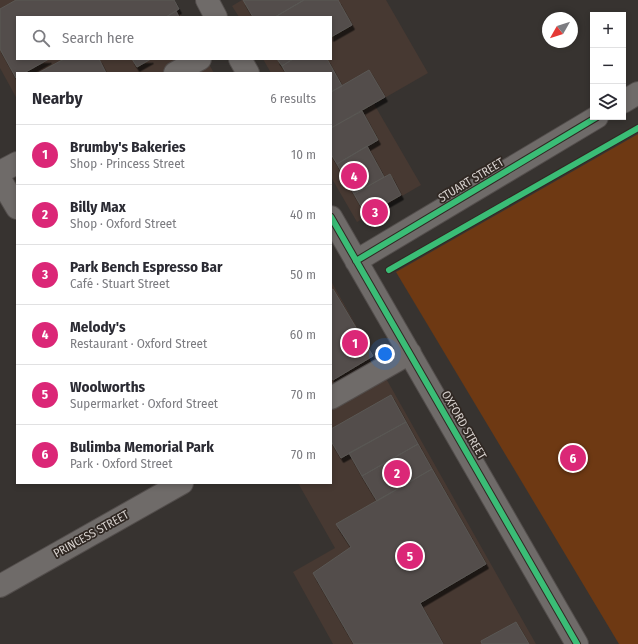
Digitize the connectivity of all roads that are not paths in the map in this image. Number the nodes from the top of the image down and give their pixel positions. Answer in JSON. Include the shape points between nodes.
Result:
{"nodes":[{"id":1,"x":207,"y":0,"type":"edge"},
{"id":2,"x":215,"y":16,"type":"edge"},
{"id":3,"x":198,"y":60,"type":"edge"},
{"id":4,"x":241,"y":60,"type":"edge"},
{"id":5,"x":177,"y":72,"type":"edge"},
{"id":6,"x":247,"y":72,"type":"edge"},
{"id":7,"x":638,"y":93,"type":"edge"},
{"id":8,"x":626,"y":100,"type":"edge"},
{"id":9,"x":592,"y":120,"type":"edge"},
{"id":10,"x":16,"y":164,"type":"edge"},
{"id":11,"x":0,"y":172,"type":"edge"},
{"id":12,"x":0,"y":179,"type":"edge"},
{"id":13,"x":16,"y":206,"type":"edge"},
{"id":14,"x":332,"y":219,"type":"edge"},
{"id":15,"x":356,"y":261,"type":"junction"},
{"id":16,"x":410,"y":353,"type":"junction"},
{"id":17,"x":332,"y":397,"type":"edge"},
{"id":18,"x":180,"y":484,"type":"edge"},
{"id":19,"x":0,"y":586,"type":"edge"},
{"id":20,"x":577,"y":644,"type":"edge"}],
"edges":[{"from":1,"to":2,"type":"street"},
{"from":3,"to":5,"type":"street"},
{"from":4,"to":6,"type":"street"},
{"from":7,"to":8,"type":"street"},
{"from":9,"to":15,"type":"street","name":"STUART STREET"},
{"from":10,"to":11,"type":"street"},
{"from":12,"to":13,"type":"street"},
{"from":14,"to":15,"type":"street","name":"OXFORD STREET"},
{"from":15,"to":16,"type":"street","name":"OXFORD STREET"},
{"from":16,"to":17,"type":"street"},
{"from":16,"to":20,"type":"street","name":"OXFORD STREET"},
{"from":18,"to":19,"type":"street","name":"PRINCESS STREET"}]}
